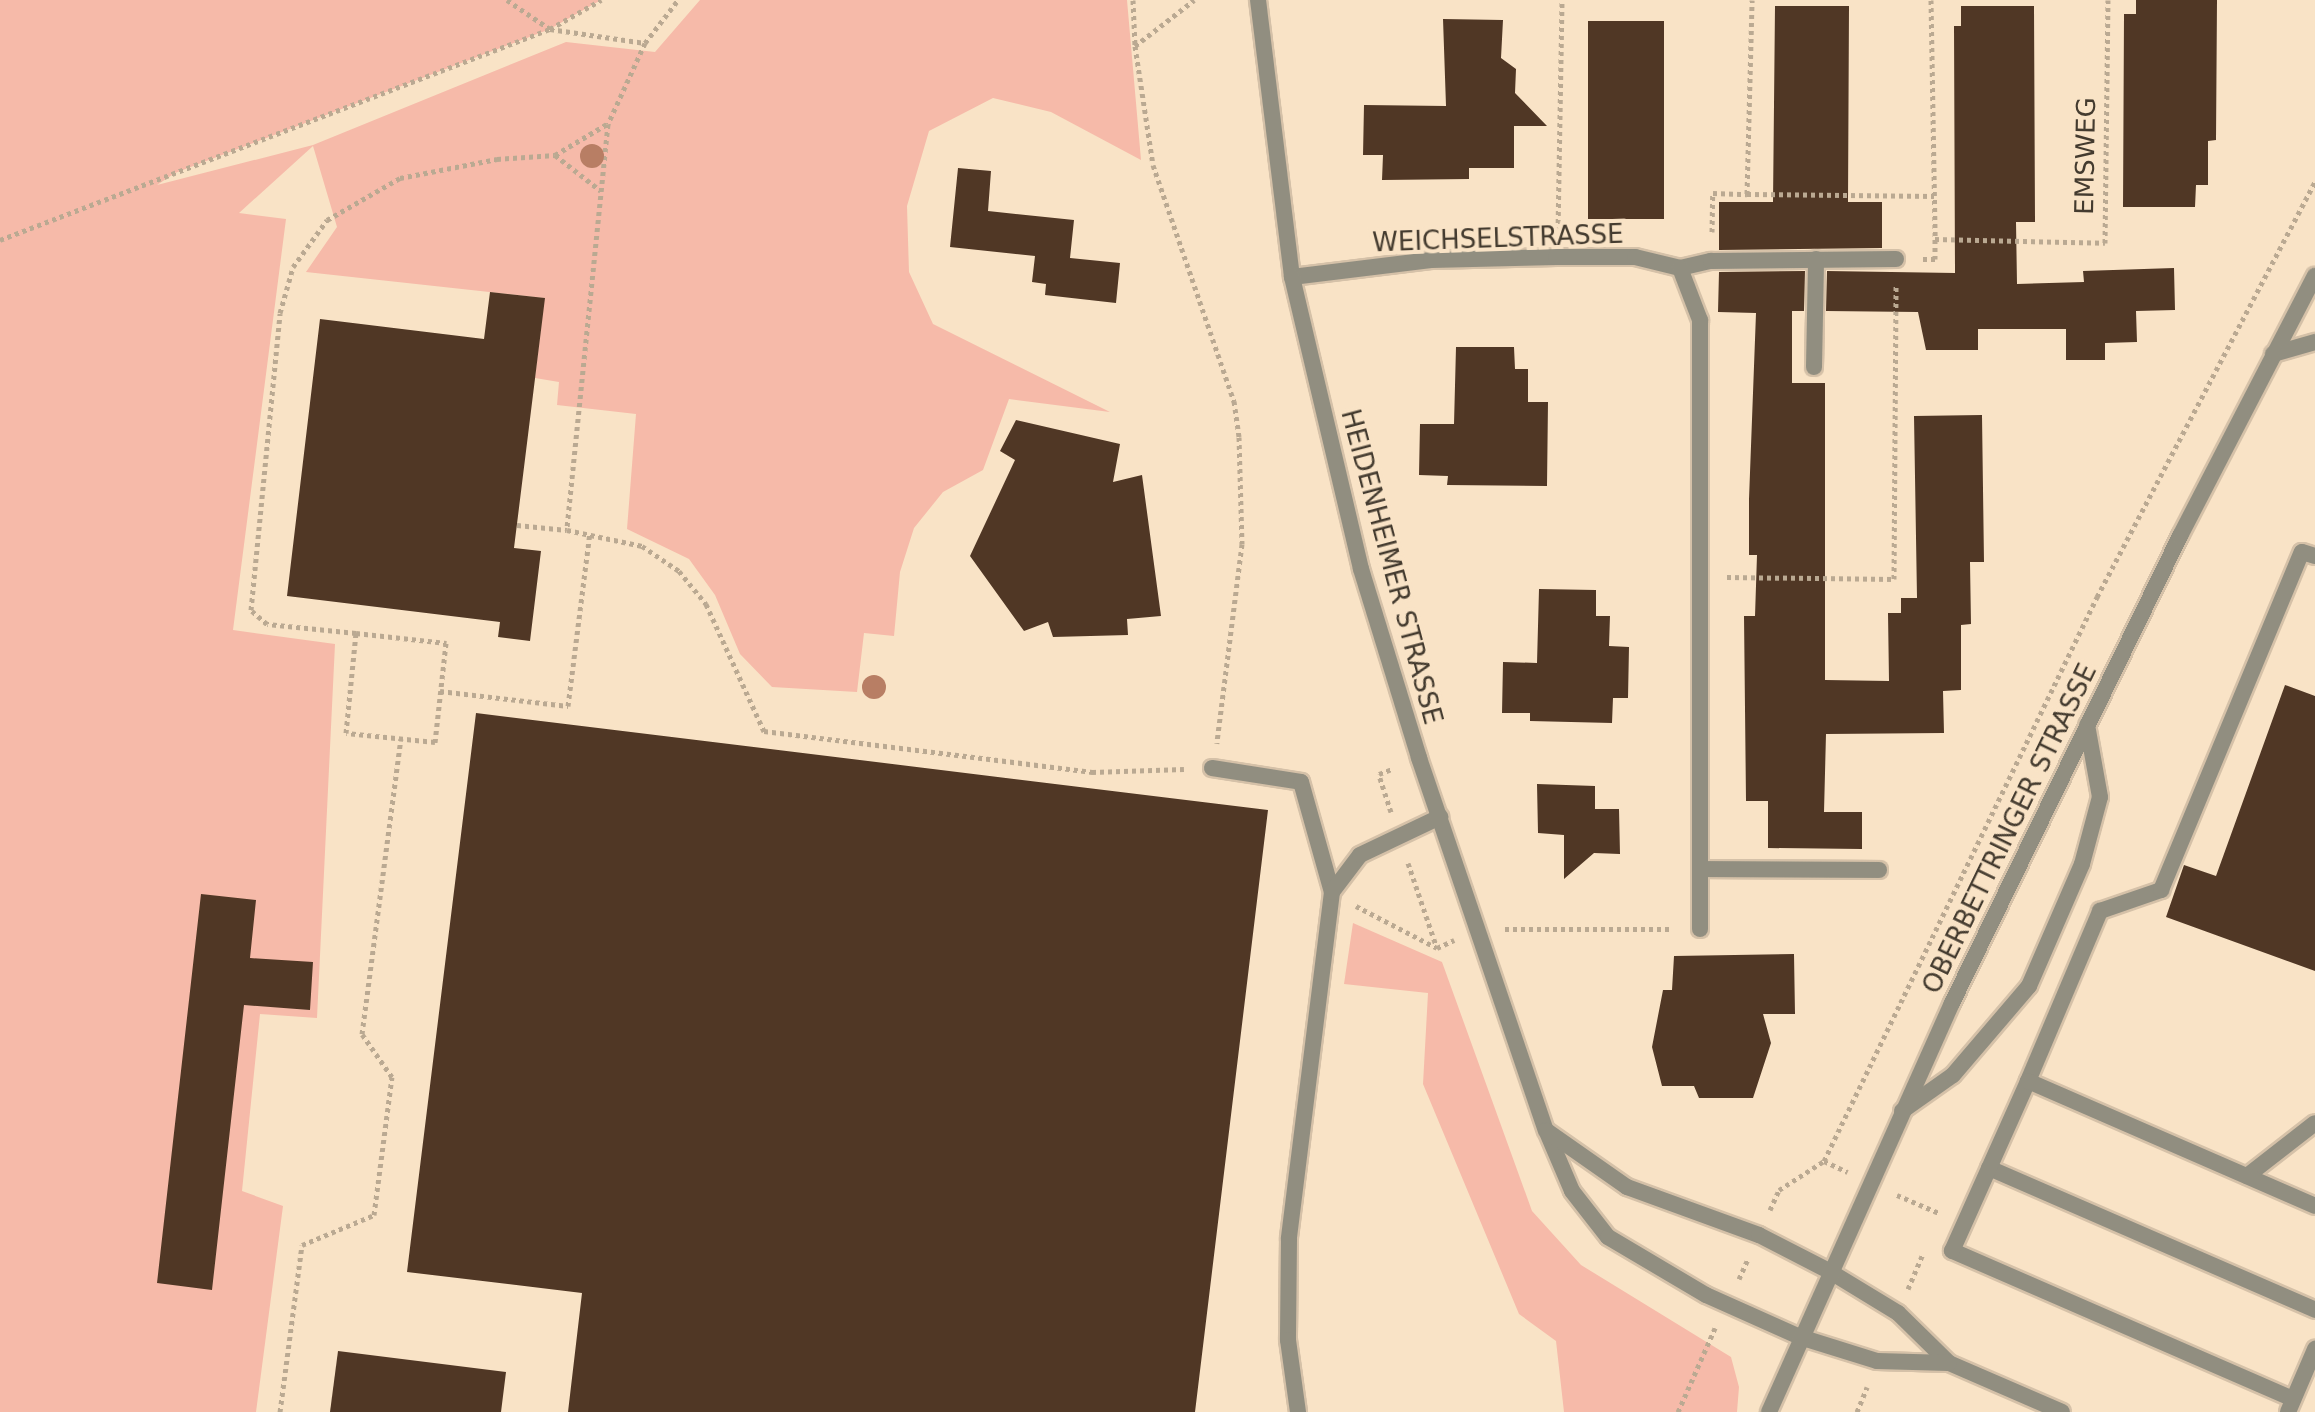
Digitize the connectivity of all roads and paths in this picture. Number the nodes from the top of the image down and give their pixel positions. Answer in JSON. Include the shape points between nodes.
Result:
{"nodes":[{"id":1,"x":507,"y":0,"type":"edge"},
{"id":2,"x":601,"y":0,"type":"edge"},
{"id":3,"x":678,"y":0,"type":"edge"},
{"id":4,"x":1133,"y":0,"type":"edge"},
{"id":5,"x":1194,"y":0,"type":"edge"},
{"id":6,"x":1258,"y":0,"type":"edge"},
{"id":7,"x":1562,"y":0,"type":"edge"},
{"id":8,"x":1752,"y":0,"type":"edge"},
{"id":9,"x":1931,"y":0,"type":"edge"},
{"id":10,"x":2108,"y":0,"type":"edge"},
{"id":11,"x":550,"y":29,"type":"junction"},
{"id":12,"x":645,"y":43,"type":"junction"},
{"id":13,"x":1135,"y":46,"type":"junction"},
{"id":14,"x":608,"y":124,"type":"junction"},
{"id":15,"x":555,"y":155,"type":"junction"},
{"id":16,"x":2315,"y":182,"type":"edge"},
{"id":17,"x":602,"y":192,"type":"junction"},
{"id":18,"x":1747,"y":194,"type":"junction"},
{"id":19,"x":1934,"y":196,"type":"junction"},
{"id":20,"x":1935,"y":239,"type":"junction"},
{"id":21,"x":0,"y":240,"type":"edge"},
{"id":22,"x":1556,"y":257,"type":"junction"},
{"id":23,"x":1816,"y":259,"type":"junction"},
{"id":24,"x":1896,"y":259,"type":"junction"},
{"id":25,"x":1711,"y":261,"type":"junction"},
{"id":26,"x":1680,"y":268,"type":"junction"},
{"id":27,"x":2315,"y":276,"type":"edge"},
{"id":28,"x":1292,"y":277,"type":"junction"},
{"id":29,"x":2315,"y":342,"type":"edge"},
{"id":30,"x":2273,"y":354,"type":"junction"},
{"id":31,"x":1814,"y":367,"type":"dead end"},
{"id":32,"x":517,"y":525,"type":"dead end"},
{"id":33,"x":567,"y":530,"type":"junction"},
{"id":34,"x":590,"y":533,"type":"junction"},
{"id":35,"x":2315,"y":556,"type":"edge"},
{"id":36,"x":1698,"y":577,"type":"junction"},
{"id":37,"x":356,"y":633,"type":"junction"},
{"id":38,"x":440,"y":691,"type":"junction"},
{"id":39,"x":2087,"y":725,"type":"junction"},
{"id":40,"x":401,"y":739,"type":"junction"},
{"id":41,"x":1212,"y":768,"type":"junction"},
{"id":42,"x":1440,"y":817,"type":"junction"},
{"id":43,"x":1701,"y":869,"type":"junction"},
{"id":44,"x":1879,"y":870,"type":"dead end"},
{"id":45,"x":1332,"y":892,"type":"junction"},
{"id":46,"x":1476,"y":929,"type":"junction"},
{"id":47,"x":1700,"y":929,"type":"joint"},
{"id":48,"x":2028,"y":1081,"type":"junction"},
{"id":49,"x":1902,"y":1111,"type":"junction"},
{"id":50,"x":2315,"y":1123,"type":"edge"},
{"id":51,"x":1546,"y":1130,"type":"junction"},
{"id":52,"x":1989,"y":1168,"type":"junction"},
{"id":53,"x":2247,"y":1176,"type":"junction"},
{"id":54,"x":1950,"y":1204,"type":"dead end"},
{"id":55,"x":2315,"y":1206,"type":"edge"},
{"id":56,"x":1934,"y":1228,"type":"dead end"},
{"id":57,"x":1759,"y":1235,"type":"junction"},
{"id":58,"x":1928,"y":1242,"type":"dead end"},
{"id":59,"x":1829,"y":1271,"type":"junction"},
{"id":60,"x":1727,"y":1306,"type":"junction"},
{"id":61,"x":2315,"y":1310,"type":"edge"},
{"id":62,"x":1898,"y":1313,"type":"junction"},
{"id":63,"x":1800,"y":1337,"type":"junction"},
{"id":64,"x":2315,"y":1349,"type":"edge"},
{"id":65,"x":1877,"y":1361,"type":"junction"},
{"id":66,"x":1949,"y":1363,"type":"junction"},
{"id":67,"x":2291,"y":1405,"type":"edge"},
{"id":68,"x":280,"y":1412,"type":"edge"},
{"id":69,"x":1298,"y":1412,"type":"edge"},
{"id":70,"x":1678,"y":1412,"type":"edge"},
{"id":71,"x":1769,"y":1412,"type":"edge"},
{"id":72,"x":1857,"y":1412,"type":"edge"},
{"id":73,"x":2062,"y":1412,"type":"edge"}],
"edges":[{"from":1,"to":11,"type":"path"},
{"from":2,"to":11,"type":"path"},
{"from":3,"to":12,"type":"path"},
{"from":4,"to":13,"type":"path"},
{"from":5,"to":13,"type":"path"},
{"from":6,"to":28,"type":"street","name":"HEIDENHEIMER STRASSE"},
{"from":7,"to":22,"type":"path"},
{"from":8,"to":18,"type":"path"},
{"from":9,"to":19,"type":"path"},
{"from":10,"to":20,"type":"path","name":"EMSWEG","via":[[2105,243]]},
{"from":11,"to":12,"type":"path"},
{"from":11,"to":21,"type":"path"},
{"from":12,"to":14,"type":"path"},
{"from":13,"to":41,"type":"path","via":[[1153,165],[1234,401],[1239,437],[1242,544],[1228,690]]},
{"from":14,"to":15,"type":"path"},
{"from":14,"to":17,"type":"path"},
{"from":15,"to":17,"type":"path"},
{"from":15,"to":37,"type":"path","via":[[497,159],[400,178],[327,220],[293,267],[280,313],[251,610],[267,624]]},
{"from":16,"to":57,"type":"path","via":[[2097,597],[1824,1161],[1779,1190]]},
{"from":17,"to":33,"type":"path"},
{"from":18,"to":19,"type":"path"},
{"from":18,"to":25,"type":"path","via":[[1713,193]]},
{"from":19,"to":20,"type":"path"},
{"from":20,"to":24,"type":"path","via":[[1935,259]]},
{"from":22,"to":26,"type":"street","name":"WEICHSELSTRASSE","via":[[1635,257]]},
{"from":22,"to":28,"type":"street","name":"WEICHSELSTRASSE","via":[[1431,260]]},
{"from":23,"to":24,"type":"street"},
{"from":23,"to":25,"type":"street"},
{"from":23,"to":31,"type":"street"},
{"from":24,"to":36,"type":"path","via":[[1894,579]]},
{"from":25,"to":26,"type":"street"},
{"from":26,"to":36,"type":"street","via":[[1700,320]]},
{"from":27,"to":30,"type":"street","name":"OBERBETTRINGER STRASSE"},
{"from":28,"to":42,"type":"street","name":"HEIDENHEIMER STRASSE","via":[[1361,569]]},
{"from":29,"to":30,"type":"street"},
{"from":30,"to":39,"type":"street","name":"OBERBETTRINGER STRASSE"},
{"from":32,"to":33,"type":"path"},
{"from":33,"to":34,"type":"path"},
{"from":34,"to":38,"type":"path","via":[[568,706]]},
{"from":34,"to":41,"type":"path","via":[[642,546],[679,571],[706,604],[764,731],[1092,772]]},
{"from":35,"to":48,"type":"street","via":[[2302,552],[2161,890],[2100,911]]},
{"from":36,"to":43,"type":"street"},
{"from":37,"to":38,"type":"path","via":[[446,643]]},
{"from":37,"to":40,"type":"path","via":[[346,733]]},
{"from":38,"to":40,"type":"path","via":[[435,742]]},
{"from":39,"to":49,"type":"street","name":"OBERBETTRINGER STRASSE"},
{"from":39,"to":49,"type":"street","via":[[2100,797],[2082,864],[2036,972],[1991,1035],[1953,1075]]},
{"from":40,"to":68,"type":"path","via":[[362,1034],[392,1077],[374,1215],[302,1245]]},
{"from":41,"to":45,"type":"street","via":[[1301,782]]},
{"from":42,"to":45,"type":"street","via":[[1360,855]]},
{"from":42,"to":46,"type":"street","name":"HEIDENHEIMER STRASSE"},
{"from":43,"to":44,"type":"street"},
{"from":43,"to":47,"type":"street"},
{"from":45,"to":46,"type":"path","via":[[1437,948]]},
{"from":45,"to":69,"type":"street","via":[[1289,1239],[1288,1340]]},
{"from":46,"to":47,"type":"path"},
{"from":46,"to":51,"type":"street","name":"HEIDENHEIMER STRASSE"},
{"from":48,"to":52,"type":"street"},
{"from":48,"to":53,"type":"street"},
{"from":49,"to":59,"type":"street","name":"OBERBETTRINGER STRASSE"},
{"from":50,"to":53,"type":"street"},
{"from":51,"to":57,"type":"street","via":[[1627,1187]]},
{"from":51,"to":60,"type":"street","name":"HEIDENHEIMER STRASSE","via":[[1572,1191],[1608,1237]]},
{"from":52,"to":61,"type":"street"},
{"from":52,"to":67,"type":"street","via":[[1952,1251]]},
{"from":53,"to":55,"type":"street"},
{"from":54,"to":56,"type":"path"},
{"from":57,"to":59,"type":"street"},
{"from":57,"to":60,"type":"path"},
{"from":58,"to":62,"type":"path"},
{"from":59,"to":62,"type":"street"},
{"from":59,"to":63,"type":"street","name":"OBERBETTRINGER STRASSE"},
{"from":60,"to":63,"type":"street","name":"HEIDENHEIMER STRASSE"},
{"from":60,"to":70,"type":"path"},
{"from":62,"to":66,"type":"street"},
{"from":63,"to":65,"type":"street","name":"HEIDENHEIMER STRASSE"},
{"from":63,"to":71,"type":"street","name":"OBERBETTRINGER STRASSE"},
{"from":64,"to":67,"type":"street"},
{"from":65,"to":66,"type":"street","name":"HEIDENHEIMER STRASSE"},
{"from":65,"to":72,"type":"path"},
{"from":66,"to":73,"type":"street"}]}
